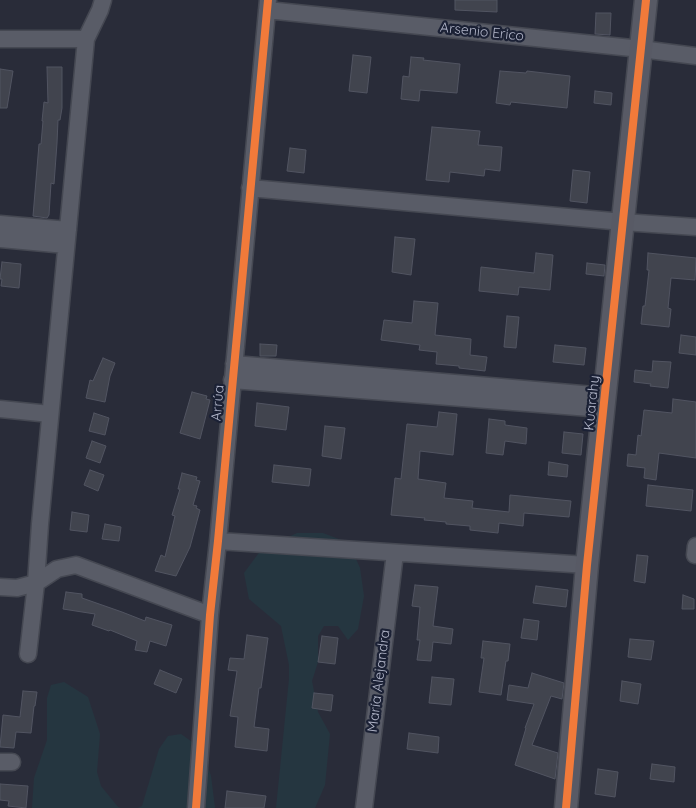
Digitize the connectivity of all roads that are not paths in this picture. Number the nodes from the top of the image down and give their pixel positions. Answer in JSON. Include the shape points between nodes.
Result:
{"nodes":[{"id":1,"x":103,"y":0,"type":"edge"},
{"id":2,"x":646,"y":0,"type":"edge"},
{"id":3,"x":268,"y":5,"type":"edge"},
{"id":4,"x":0,"y":39,"type":"edge"},
{"id":5,"x":86,"y":39,"type":"junction"},
{"id":6,"x":641,"y":49,"type":"junction"},
{"id":7,"x":696,"y":56,"type":"edge"},
{"id":8,"x":250,"y":188,"type":"junction"},
{"id":9,"x":623,"y":222,"type":"junction"},
{"id":10,"x":0,"y":224,"type":"edge"},
{"id":11,"x":696,"y":227,"type":"edge"},
{"id":12,"x":67,"y":238,"type":"junction"},
{"id":13,"x":0,"y":239,"type":"edge"},
{"id":14,"x":233,"y":372,"type":"junction"},
{"id":15,"x":604,"y":403,"type":"junction"},
{"id":16,"x":0,"y":409,"type":"edge"},
{"id":17,"x":50,"y":414,"type":"junction"},
{"id":18,"x":218,"y":541,"type":"junction"},
{"id":19,"x":395,"y":553,"type":"junction"},
{"id":20,"x":587,"y":565,"type":"junction"},
{"id":21,"x":36,"y":583,"type":"junction"},
{"id":22,"x":0,"y":587,"type":"edge"},
{"id":23,"x":210,"y":615,"type":"junction"},
{"id":24,"x":28,"y":654,"type":"dead end"},
{"id":25,"x":196,"y":808,"type":"edge"},
{"id":26,"x":364,"y":808,"type":"edge"},
{"id":27,"x":566,"y":808,"type":"edge"}],
"edges":[{"from":1,"to":5,"type":"street"},
{"from":2,"to":6,"type":"street","name":"Kuarahy"},
{"from":3,"to":6,"type":"street","name":"Arsenio Erico"},
{"from":3,"to":8,"type":"street","name":"Arrúa"},
{"from":4,"to":5,"type":"street"},
{"from":5,"to":12,"type":"street"},
{"from":6,"to":7,"type":"street","name":"Arsenio Erico"},
{"from":6,"to":9,"type":"street","name":"Kuarahy"},
{"from":8,"to":9,"type":"street"},
{"from":8,"to":14,"type":"street","name":"Arrúa"},
{"from":9,"to":11,"type":"street"},
{"from":9,"to":15,"type":"street","name":"Kuarahy"},
{"from":10,"to":12,"type":"street"},
{"from":12,"to":13,"type":"street"},
{"from":12,"to":17,"type":"street"},
{"from":14,"to":15,"type":"street"},
{"from":14,"to":18,"type":"street","name":"Arrúa"},
{"from":15,"to":20,"type":"street","name":"Kuarahy"},
{"from":16,"to":17,"type":"street"},
{"from":17,"to":21,"type":"street"},
{"from":18,"to":19,"type":"street"},
{"from":18,"to":23,"type":"street","name":"Arrúa"},
{"from":19,"to":20,"type":"street"},
{"from":19,"to":26,"type":"street","name":"María Alejandra"},
{"from":20,"to":27,"type":"street","name":"Kuarahy"},
{"from":21,"to":22,"type":"street","via":[[17,588]]},
{"from":21,"to":23,"type":"street","via":[[57,569],[76,565]]},
{"from":21,"to":24,"type":"street"},
{"from":23,"to":25,"type":"street","name":"Arrúa"}]}
